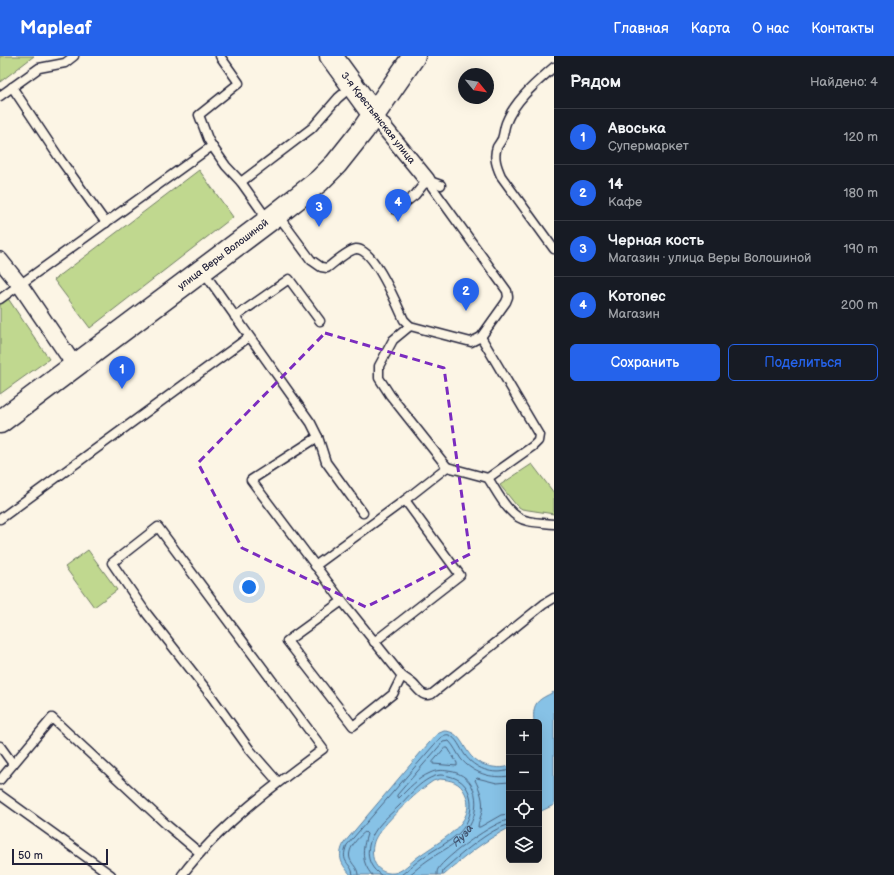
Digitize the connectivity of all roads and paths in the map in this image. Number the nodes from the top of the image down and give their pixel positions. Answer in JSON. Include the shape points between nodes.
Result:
{"nodes":[{"id":1,"x":74,"y":56,"type":"edge"},
{"id":2,"x":220,"y":56,"type":"edge"},
{"id":3,"x":331,"y":56,"type":"edge"},
{"id":4,"x":414,"y":56,"type":"edge"},
{"id":5,"x":554,"y":67,"type":"edge"},
{"id":6,"x":353,"y":86,"type":"junction"},
{"id":7,"x":12,"y":87,"type":"junction"},
{"id":8,"x":0,"y":96,"type":"edge"},
{"id":9,"x":374,"y":115,"type":"junction"},
{"id":10,"x":212,"y":146,"type":"junction"},
{"id":11,"x":241,"y":182,"type":"junction"},
{"id":12,"x":434,"y":182,"type":"junction"},
{"id":13,"x":396,"y":210,"type":"dead end"},
{"id":14,"x":273,"y":217,"type":"junction"},
{"id":15,"x":106,"y":223,"type":"junction"},
{"id":16,"x":554,"y":249,"type":"edge"},
{"id":17,"x":0,"y":260,"type":"edge"},
{"id":18,"x":202,"y":270,"type":"junction"},
{"id":19,"x":20,"y":285,"type":"junction"},
{"id":20,"x":0,"y":299,"type":"edge"},
{"id":21,"x":235,"y":317,"type":"junction"},
{"id":22,"x":320,"y":321,"type":"dead end"},
{"id":23,"x":410,"y":326,"type":"junction"},
{"id":24,"x":481,"y":336,"type":"junction"},
{"id":25,"x":250,"y":337,"type":"junction"},
{"id":26,"x":75,"y":366,"type":"junction"},
{"id":27,"x":0,"y":422,"type":"edge"},
{"id":28,"x":318,"y":437,"type":"junction"},
{"id":29,"x":447,"y":467,"type":"junction"},
{"id":30,"x":488,"y":478,"type":"junction"},
{"id":31,"x":406,"y":500,"type":"junction"},
{"id":32,"x":363,"y":512,"type":"dead end"},
{"id":33,"x":0,"y":520,"type":"edge"},
{"id":34,"x":554,"y":524,"type":"edge"},
{"id":35,"x":315,"y":566,"type":"junction"},
{"id":36,"x":554,"y":598,"type":"edge"},
{"id":37,"x":342,"y":601,"type":"junction"},
{"id":38,"x":374,"y":642,"type":"junction"},
{"id":39,"x":402,"y":676,"type":"junction"},
{"id":40,"x":0,"y":746,"type":"edge"},
{"id":41,"x":13,"y":764,"type":"junction"},
{"id":42,"x":0,"y":780,"type":"edge"},
{"id":43,"x":278,"y":782,"type":"junction"},
{"id":44,"x":0,"y":795,"type":"edge"},
{"id":45,"x":200,"y":853,"type":"junction"},
{"id":46,"x":111,"y":875,"type":"edge"},
{"id":47,"x":182,"y":875,"type":"edge"}],
"edges":[{"from":1,"to":7,"type":"lane","via":[[65,63],[40,68]]},
{"from":2,"to":10,"type":"lane","via":[[239,83],[199,115]]},
{"from":3,"to":6,"type":"street","name":"3-я Крестьянская улица"},
{"from":4,"to":9,"type":"street","name":"улица Веры Волошиной"},
{"from":5,"to":16,"type":"lane","via":[[522,97],[512,111],[495,157],[501,176]]},
{"from":6,"to":9,"type":"street","name":"3-я Крестьянская улица"},
{"from":6,"to":11,"type":"lane","via":[[338,98],[312,128]]},
{"from":7,"to":8,"type":"lane"},
{"from":7,"to":15,"type":"lane"},
{"from":9,"to":12,"type":"street","name":"3-я Крестьянская улица"},
{"from":9,"to":14,"type":"street","name":"улица Веры Волошиной","via":[[336,164],[319,181]]},
{"from":10,"to":11,"type":"lane"},
{"from":10,"to":15,"type":"lane"},
{"from":11,"to":14,"type":"lane"},
{"from":12,"to":13,"type":"lane"},
{"from":12,"to":24,"type":"lane","via":[[507,292],[506,302]]},
{"from":14,"to":18,"type":"street","name":"улица Веры Волошиной"},
{"from":14,"to":23,"type":"lane","via":[[311,260],[321,267],[327,268],[352,250],[364,252],[381,272],[404,320]]},
{"from":15,"to":19,"type":"lane"},
{"from":17,"to":19,"type":"street"},
{"from":18,"to":21,"type":"lane"},
{"from":18,"to":26,"type":"street","name":"улица Веры Волошиной"},
{"from":19,"to":20,"type":"lane"},
{"from":19,"to":26,"type":"street"},
{"from":21,"to":22,"type":"lane","via":[[289,279]]},
{"from":21,"to":25,"type":"lane"},
{"from":23,"to":24,"type":"lane","via":[[471,342]]},
{"from":23,"to":29,"type":"lane","via":[[393,340],[380,366],[380,378],[390,395]]},
{"from":24,"to":30,"type":"lane","via":[[539,435],[533,446]]},
{"from":25,"to":28,"type":"lane","via":[[311,423]]},
{"from":25,"to":33,"type":"lane"},
{"from":26,"to":27,"type":"street","name":"улица Веры Волошиной"},
{"from":28,"to":32,"type":"lane","via":[[326,462]]},
{"from":28,"to":35,"type":"lane","via":[[251,480]]},
{"from":29,"to":30,"type":"lane"},
{"from":29,"to":31,"type":"lane"},
{"from":30,"to":34,"type":"lane","via":[[516,516],[528,521]]},
{"from":31,"to":35,"type":"lane"},
{"from":31,"to":38,"type":"lane","via":[[460,575]]},
{"from":35,"to":37,"type":"lane"},
{"from":36,"to":39,"type":"lane","via":[[432,694],[423,695]]},
{"from":37,"to":38,"type":"lane"},
{"from":37,"to":39,"type":"lane","via":[[287,641],[353,726],[393,694]]},
{"from":38,"to":39,"type":"lane"},
{"from":40,"to":41,"type":"lane"},
{"from":41,"to":42,"type":"lane"},
{"from":41,"to":45,"type":"lane","via":[[52,718]]},
{"from":43,"to":43,"type":"lane","via":[[323,749],[158,527],[112,563],[147,614],[250,750]]},
{"from":43,"to":45,"type":"lane"},
{"from":44,"to":46,"type":"lane"},
{"from":45,"to":47,"type":"lane"}]}
